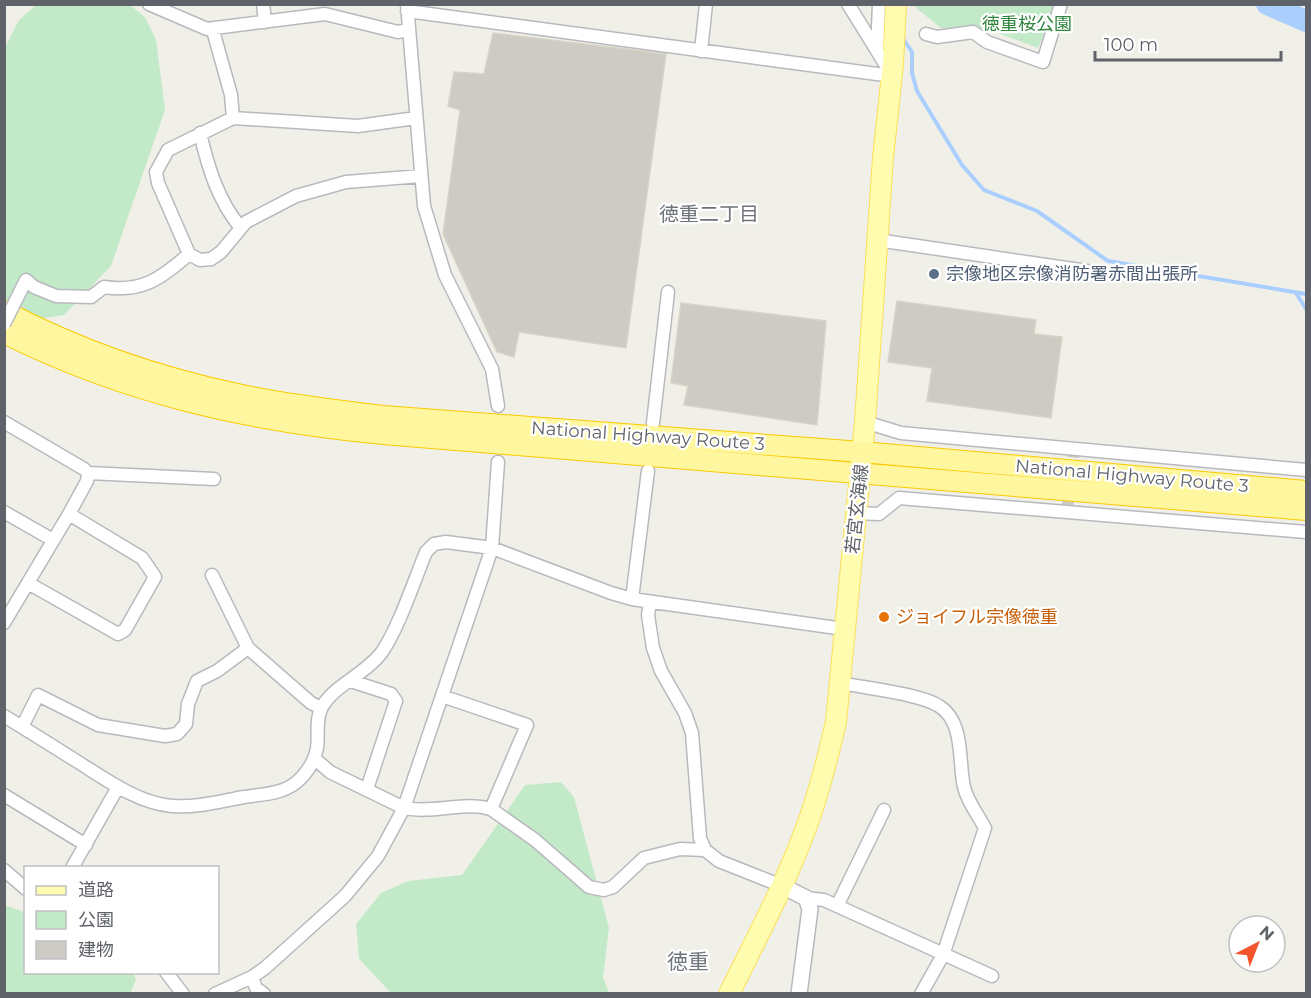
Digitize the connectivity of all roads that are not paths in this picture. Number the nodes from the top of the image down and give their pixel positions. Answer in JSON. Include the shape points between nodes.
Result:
{"nodes":[{"id":1,"x":149,"y":4,"type":"edge"},
{"id":2,"x":263,"y":4,"type":"edge"},
{"id":3,"x":706,"y":4,"type":"edge"},
{"id":4,"x":848,"y":4,"type":"edge"},
{"id":5,"x":879,"y":4,"type":"edge"},
{"id":6,"x":896,"y":4,"type":"edge"},
{"id":7,"x":1062,"y":4,"type":"edge"},
{"id":8,"x":407,"y":8,"type":"edge"},
{"id":9,"x":265,"y":22,"type":"junction"},
{"id":10,"x":408,"y":30,"type":"junction"},
{"id":11,"x":214,"y":34,"type":"dead end"},
{"id":12,"x":926,"y":34,"type":"dead end"},
{"id":13,"x":701,"y":51,"type":"junction"},
{"id":14,"x":877,"y":52,"type":"junction"},
{"id":15,"x":893,"y":70,"type":"junction"},
{"id":16,"x":233,"y":118,"type":"junction"},
{"id":17,"x":416,"y":118,"type":"junction"},
{"id":18,"x":200,"y":133,"type":"junction"},
{"id":19,"x":421,"y":176,"type":"junction"},
{"id":20,"x":240,"y":228,"type":"junction"},
{"id":21,"x":877,"y":240,"type":"junction"},
{"id":22,"x":189,"y":254,"type":"junction"},
{"id":23,"x":1094,"y":272,"type":"dead end"},
{"id":24,"x":668,"y":292,"type":"dead end"},
{"id":25,"x":4,"y":311,"type":"edge"},
{"id":26,"x":4,"y":324,"type":"edge"},
{"id":27,"x":4,"y":333,"type":"edge"},
{"id":28,"x":498,"y":406,"type":"dead end"},
{"id":29,"x":4,"y":422,"type":"edge"},
{"id":30,"x":865,"y":422,"type":"junction"},
{"id":31,"x":653,"y":423,"type":"dead end"},
{"id":32,"x":862,"y":452,"type":"junction"},
{"id":33,"x":498,"y":462,"type":"dead end"},
{"id":34,"x":1306,"y":470,"type":"edge"},
{"id":35,"x":648,"y":471,"type":"dead end"},
{"id":36,"x":87,"y":473,"type":"junction"},
{"id":37,"x":860,"y":474,"type":"junction"},
{"id":38,"x":214,"y":479,"type":"dead end"},
{"id":39,"x":1306,"y":491,"type":"edge"},
{"id":40,"x":1306,"y":510,"type":"edge"},
{"id":41,"x":4,"y":512,"type":"edge"},
{"id":42,"x":857,"y":513,"type":"junction"},
{"id":43,"x":69,"y":514,"type":"junction"},
{"id":44,"x":1306,"y":532,"type":"edge"},
{"id":45,"x":52,"y":540,"type":"junction"},
{"id":46,"x":492,"y":548,"type":"junction"},
{"id":47,"x":212,"y":575,"type":"dead end"},
{"id":48,"x":28,"y":583,"type":"junction"},
{"id":49,"x":632,"y":599,"type":"junction"},
{"id":50,"x":650,"y":602,"type":"junction"},
{"id":51,"x":4,"y":623,"type":"edge"},
{"id":52,"x":844,"y":629,"type":"junction"},
{"id":53,"x":248,"y":648,"type":"junction"},
{"id":54,"x":351,"y":681,"type":"junction"},
{"id":55,"x":841,"y":683,"type":"junction"},
{"id":56,"x":442,"y":696,"type":"junction"},
{"id":57,"x":321,"y":708,"type":"junction"},
{"id":58,"x":4,"y":716,"type":"edge"},
{"id":59,"x":22,"y":727,"type":"junction"},
{"id":60,"x":314,"y":758,"type":"junction"},
{"id":61,"x":118,"y":787,"type":"junction"},
{"id":62,"x":367,"y":789,"type":"junction"},
{"id":63,"x":4,"y":795,"type":"edge"},
{"id":64,"x":404,"y":808,"type":"junction"},
{"id":65,"x":491,"y":809,"type":"junction"},
{"id":66,"x":884,"y":810,"type":"dead end"},
{"id":67,"x":86,"y":845,"type":"junction"},
{"id":68,"x":705,"y":850,"type":"junction"},
{"id":69,"x":73,"y":866,"type":"edge"},
{"id":70,"x":4,"y":870,"type":"edge"},
{"id":71,"x":782,"y":886,"type":"junction"},
{"id":72,"x":24,"y":887,"type":"edge"},
{"id":73,"x":806,"y":898,"type":"junction"},
{"id":74,"x":837,"y":906,"type":"junction"},
{"id":75,"x":943,"y":955,"type":"junction"},
{"id":76,"x":168,"y":974,"type":"edge"},
{"id":77,"x":992,"y":976,"type":"dead end"},
{"id":78,"x":252,"y":977,"type":"junction"},
{"id":79,"x":183,"y":993,"type":"edge"},
{"id":80,"x":215,"y":993,"type":"edge"},
{"id":81,"x":264,"y":993,"type":"edge"},
{"id":82,"x":729,"y":993,"type":"edge"},
{"id":83,"x":799,"y":993,"type":"edge"},
{"id":84,"x":921,"y":993,"type":"edge"}],
"edges":[{"from":1,"to":9,"type":"street","via":[[207,29]]},
{"from":2,"to":9,"type":"street"},
{"from":3,"to":13,"type":"street"},
{"from":4,"to":14,"type":"street"},
{"from":5,"to":14,"type":"street"},
{"from":6,"to":15,"type":"main road","name":"若宮玄海線"},
{"from":7,"to":12,"type":"street","via":[[1043,62],[987,42],[974,33],[937,37]]},
{"from":8,"to":10,"type":"street"},
{"from":8,"to":13,"type":"street"},
{"from":9,"to":10,"type":"street","via":[[325,14],[398,32]]},
{"from":10,"to":17,"type":"street"},
{"from":11,"to":16,"type":"street","via":[[231,95]]},
{"from":13,"to":15,"type":"street"},
{"from":14,"to":15,"type":"street"},
{"from":15,"to":21,"type":"main road","name":"若宮玄海線"},
{"from":16,"to":17,"type":"street","via":[[358,126]]},
{"from":16,"to":18,"type":"street"},
{"from":17,"to":19,"type":"street"},
{"from":18,"to":20,"type":"street","via":[[209,170],[227,212]]},
{"from":18,"to":22,"type":"street","via":[[168,150],[156,172]]},
{"from":19,"to":20,"type":"street","via":[[346,182],[296,196]]},
{"from":19,"to":28,"type":"street","via":[[424,206],[444,275],[492,369]]},
{"from":20,"to":22,"type":"street","via":[[211,259],[200,260]]},
{"from":21,"to":23,"type":"street"},
{"from":21,"to":30,"type":"main road","name":"若宮玄海線"},
{"from":22,"to":26,"type":"street","bridge":true,"via":[[167,274],[148,284],[122,290],[104,287],[91,297],[56,296],[26,280]]},
{"from":24,"to":31,"type":"street"},
{"from":25,"to":32,"type":"highway","name":"National Highway Route 3","via":[[62,339],[153,372],[284,403],[383,416]]},
{"from":27,"to":37,"type":"highway","name":"National Highway Route 3","via":[[59,359],[147,391],[213,409],[294,424]]},
{"from":29,"to":36,"type":"street"},
{"from":30,"to":32,"type":"main road","name":"若宮玄海線"},
{"from":30,"to":34,"type":"street","via":[[901,433]]},
{"from":32,"to":37,"type":"main road","name":"若宮玄海線"},
{"from":32,"to":39,"type":"highway","name":"National Highway Route 3"},
{"from":33,"to":46,"type":"street"},
{"from":35,"to":49,"type":"street"},
{"from":36,"to":38,"type":"street"},
{"from":36,"to":43,"type":"street","via":[[87,481]]},
{"from":37,"to":40,"type":"highway","name":"National Highway Route 3"},
{"from":37,"to":42,"type":"main road","name":"若宮玄海線"},
{"from":41,"to":45,"type":"street"},
{"from":42,"to":44,"type":"street","via":[[879,514],[899,498]]},
{"from":42,"to":52,"type":"main road","name":"若宮玄海線"},
{"from":43,"to":45,"type":"street"},
{"from":43,"to":48,"type":"street","via":[[142,558],[155,577],[125,630],[118,634]]},
{"from":45,"to":48,"type":"street"},
{"from":46,"to":49,"type":"street"},
{"from":46,"to":54,"type":"street","via":[[434,544],[426,552],[382,652]]},
{"from":46,"to":56,"type":"street"},
{"from":47,"to":53,"type":"street"},
{"from":48,"to":51,"type":"street"},
{"from":49,"to":50,"type":"street"},
{"from":50,"to":52,"type":"street"},
{"from":50,"to":68,"type":"street","via":[[652,648],[692,733],[700,838]]},
{"from":52,"to":55,"type":"main road","name":"若宮玄海線"},
{"from":53,"to":57,"type":"street","via":[[310,703]]},
{"from":53,"to":59,"type":"street","via":[[196,681],[186,724],[177,734],[165,736],[98,724],[38,695]]},
{"from":54,"to":57,"type":"street"},
{"from":54,"to":62,"type":"street","via":[[391,694],[396,701]]},
{"from":55,"to":71,"type":"main road","name":"若宮玄海線","via":[[825,770]]},
{"from":55,"to":75,"type":"street","via":[[915,697],[939,706],[952,719],[964,789],[985,828]]},
{"from":56,"to":64,"type":"street"},
{"from":56,"to":65,"type":"street","via":[[527,725]]},
{"from":57,"to":60,"type":"street"},
{"from":58,"to":59,"type":"street"},
{"from":59,"to":61,"type":"street"},
{"from":60,"to":61,"type":"street","via":[[298,782],[287,788],[198,806],[171,806]]},
{"from":60,"to":62,"type":"street","via":[[330,772]]},
{"from":61,"to":67,"type":"street"},
{"from":62,"to":64,"type":"street"},
{"from":63,"to":67,"type":"street"},
{"from":64,"to":65,"type":"street","via":[[478,805]]},
{"from":64,"to":78,"type":"street","via":[[378,856],[345,896]]},
{"from":65,"to":68,"type":"street","via":[[589,887],[604,890],[644,858],[680,849]]},
{"from":66,"to":74,"type":"street"},
{"from":67,"to":69,"type":"street"},
{"from":68,"to":71,"type":"street","via":[[719,861]]},
{"from":70,"to":72,"type":"street"},
{"from":71,"to":73,"type":"street"},
{"from":71,"to":82,"type":"main road","name":"若宮玄海線"},
{"from":73,"to":74,"type":"street"},
{"from":73,"to":83,"type":"street","via":[[810,909]]},
{"from":74,"to":75,"type":"street"},
{"from":75,"to":77,"type":"street"},
{"from":75,"to":84,"type":"street"},
{"from":76,"to":79,"type":"street"},
{"from":78,"to":80,"type":"street"},
{"from":78,"to":81,"type":"street","via":[[256,988]]}]}
